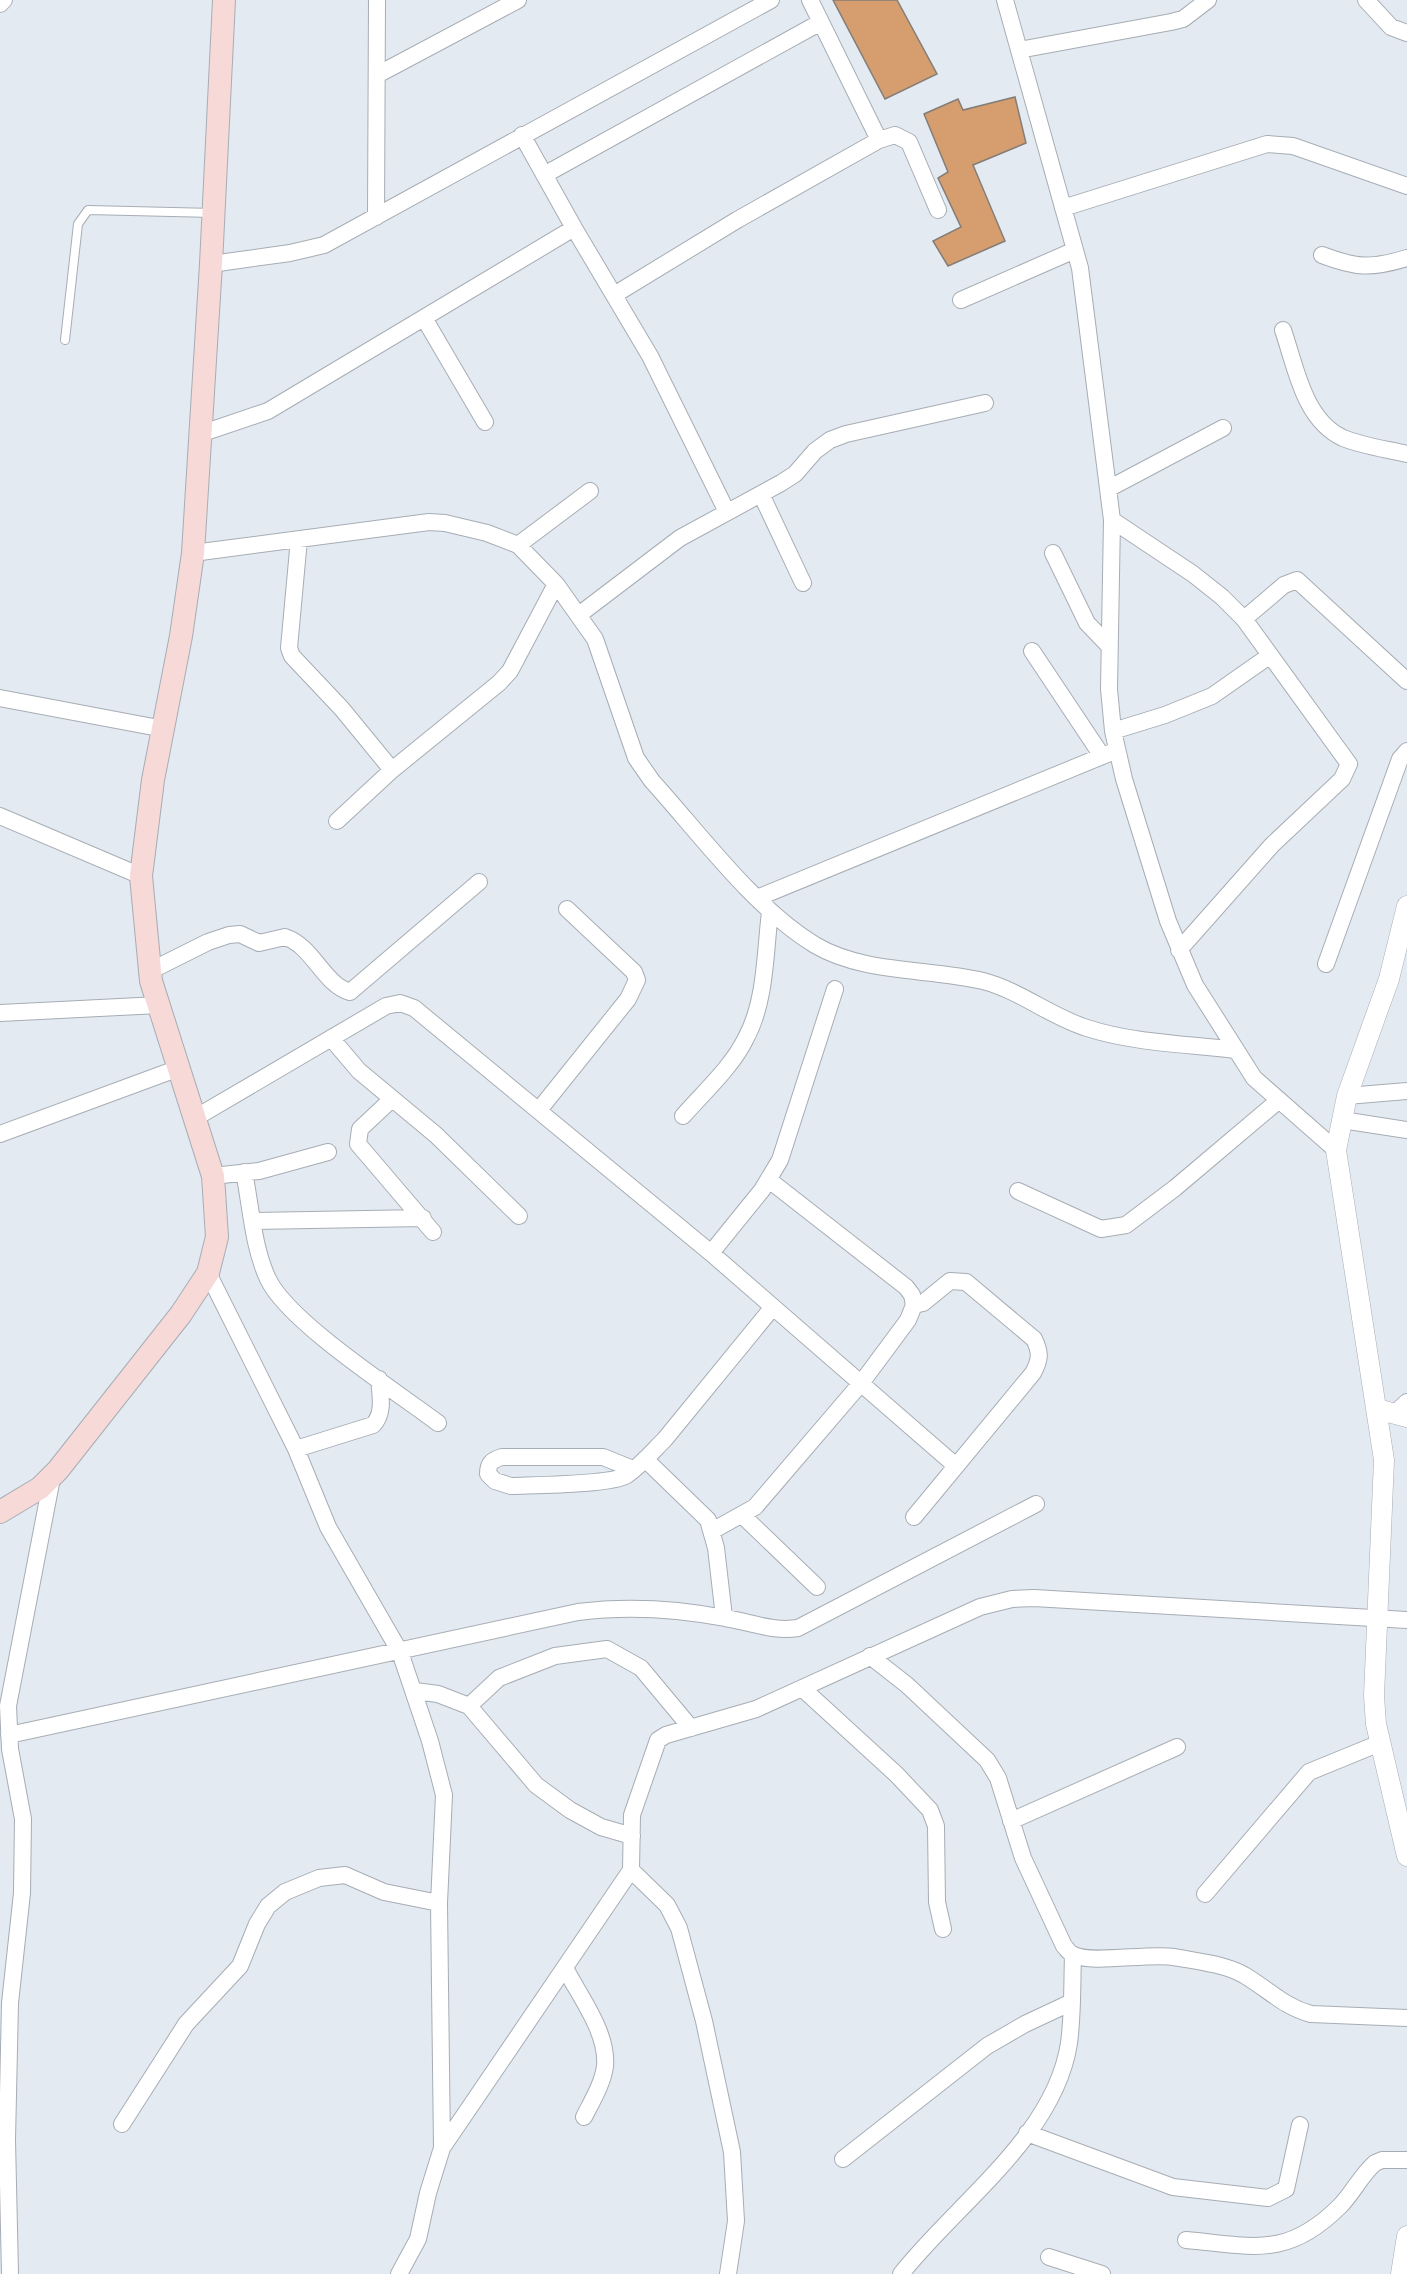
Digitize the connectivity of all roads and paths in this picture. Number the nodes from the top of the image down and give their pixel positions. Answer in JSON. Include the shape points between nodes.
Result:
{"nodes":[{"id":1,"x":4,"y":0,"type":"edge"},
{"id":2,"x":225,"y":0,"type":"edge"},
{"id":3,"x":377,"y":0,"type":"edge"},
{"id":4,"x":518,"y":0,"type":"edge"},
{"id":5,"x":771,"y":0,"type":"edge"},
{"id":6,"x":810,"y":0,"type":"edge"},
{"id":7,"x":1005,"y":0,"type":"edge"},
{"id":8,"x":1208,"y":0,"type":"edge"},
{"id":9,"x":1366,"y":0,"type":"edge"},
{"id":10,"x":0,"y":4,"type":"edge"},
{"id":11,"x":821,"y":22,"type":"junction"},
{"id":12,"x":1407,"y":33,"type":"edge"},
{"id":13,"x":1019,"y":50,"type":"junction"},
{"id":14,"x":377,"y":75,"type":"junction"},
{"id":15,"x":522,"y":135,"type":"junction"},
{"id":16,"x":879,"y":140,"type":"junction"},
{"id":17,"x":544,"y":175,"type":"junction"},
{"id":18,"x":1407,"y":186,"type":"edge"},
{"id":19,"x":1063,"y":208,"type":"junction"},
{"id":20,"x":938,"y":210,"type":"dead end"},
{"id":21,"x":214,"y":213,"type":"junction"},
{"id":22,"x":376,"y":217,"type":"junction"},
{"id":23,"x":573,"y":228,"type":"junction"},
{"id":24,"x":1076,"y":250,"type":"junction"},
{"id":25,"x":1322,"y":255,"type":"dead end"},
{"id":26,"x":1407,"y":258,"type":"edge"},
{"id":27,"x":211,"y":264,"type":"junction"},
{"id":28,"x":614,"y":295,"type":"junction"},
{"id":29,"x":961,"y":300,"type":"dead end"},
{"id":30,"x":424,"y":318,"type":"junction"},
{"id":31,"x":1283,"y":330,"type":"dead end"},
{"id":32,"x":65,"y":340,"type":"dead end"},
{"id":33,"x":985,"y":403,"type":"dead end"},
{"id":34,"x":485,"y":422,"type":"dead end"},
{"id":35,"x":1223,"y":428,"type":"dead end"},
{"id":36,"x":200,"y":434,"type":"junction"},
{"id":37,"x":1407,"y":453,"type":"edge"},
{"id":38,"x":1108,"y":489,"type":"junction"},
{"id":39,"x":590,"y":491,"type":"dead end"},
{"id":40,"x":761,"y":494,"type":"junction"},
{"id":41,"x":727,"y":512,"type":"junction"},
{"id":42,"x":1112,"y":520,"type":"junction"},
{"id":43,"x":298,"y":539,"type":"junction"},
{"id":44,"x":518,"y":545,"type":"junction"},
{"id":45,"x":193,"y":553,"type":"junction"},
{"id":46,"x":1053,"y":553,"type":"dead end"},
{"id":47,"x":803,"y":583,"type":"dead end"},
{"id":48,"x":556,"y":584,"type":"junction"},
{"id":49,"x":580,"y":614,"type":"junction"},
{"id":50,"x":1244,"y":619,"type":"junction"},
{"id":51,"x":1110,"y":647,"type":"junction"},
{"id":52,"x":1032,"y":651,"type":"dead end"},
{"id":53,"x":1269,"y":656,"type":"junction"},
{"id":54,"x":1407,"y":681,"type":"edge"},
{"id":55,"x":0,"y":698,"type":"edge"},
{"id":56,"x":164,"y":729,"type":"junction"},
{"id":57,"x":1113,"y":731,"type":"junction"},
{"id":58,"x":1407,"y":751,"type":"edge"},
{"id":59,"x":1109,"y":753,"type":"junction"},
{"id":60,"x":392,"y":770,"type":"junction"},
{"id":61,"x":0,"y":816,"type":"edge"},
{"id":62,"x":337,"y":821,"type":"dead end"},
{"id":63,"x":141,"y":876,"type":"junction"},
{"id":64,"x":479,"y":882,"type":"dead end"},
{"id":65,"x":757,"y":898,"type":"junction"},
{"id":66,"x":1407,"y":906,"type":"edge"},
{"id":67,"x":567,"y":909,"type":"dead end"},
{"id":68,"x":770,"y":912,"type":"junction"},
{"id":69,"x":1404,"y":930,"type":"edge"},
{"id":70,"x":1179,"y":950,"type":"junction"},
{"id":71,"x":1326,"y":964,"type":"dead end"},
{"id":72,"x":150,"y":971,"type":"junction"},
{"id":73,"x":835,"y":989,"type":"dead end"},
{"id":74,"x":159,"y":1005,"type":"junction"},
{"id":75,"x":0,"y":1013,"type":"edge"},
{"id":76,"x":331,"y":1038,"type":"junction"},
{"id":77,"x":1235,"y":1050,"type":"junction"},
{"id":78,"x":179,"y":1068,"type":"junction"},
{"id":79,"x":1407,"y":1091,"type":"edge"},
{"id":80,"x":1347,"y":1096,"type":"junction"},
{"id":81,"x":392,"y":1099,"type":"junction"},
{"id":82,"x":1278,"y":1101,"type":"junction"},
{"id":83,"x":539,"y":1110,"type":"junction"},
{"id":84,"x":683,"y":1116,"type":"dead end"},
{"id":85,"x":195,"y":1118,"type":"junction"},
{"id":86,"x":1342,"y":1120,"type":"junction"},
{"id":87,"x":1407,"y":1130,"type":"edge"},
{"id":88,"x":0,"y":1134,"type":"edge"},
{"id":89,"x":1336,"y":1150,"type":"junction"},
{"id":90,"x":328,"y":1152,"type":"dead end"},
{"id":91,"x":244,"y":1172,"type":"junction"},
{"id":92,"x":213,"y":1176,"type":"junction"},
{"id":93,"x":769,"y":1180,"type":"junction"},
{"id":94,"x":1018,"y":1191,"type":"dead end"},
{"id":95,"x":519,"y":1216,"type":"dead end"},
{"id":96,"x":253,"y":1221,"type":"junction"},
{"id":97,"x":711,"y":1253,"type":"junction"},
{"id":98,"x":208,"y":1273,"type":"junction"},
{"id":99,"x":914,"y":1305,"type":"junction"},
{"id":100,"x":773,"y":1307,"type":"junction"},
{"id":101,"x":379,"y":1379,"type":"junction"},
{"id":102,"x":862,"y":1382,"type":"junction"},
{"id":103,"x":1396,"y":1411,"type":"edge"},
{"id":104,"x":438,"y":1423,"type":"dead end"},
{"id":105,"x":296,"y":1449,"type":"junction"},
{"id":106,"x":639,"y":1464,"type":"junction"},
{"id":107,"x":956,"y":1466,"type":"junction"},
{"id":108,"x":52,"y":1478,"type":"junction"},
{"id":109,"x":1036,"y":1504,"type":"dead end"},
{"id":110,"x":0,"y":1512,"type":"edge"},
{"id":111,"x":742,"y":1515,"type":"junction"},
{"id":112,"x":914,"y":1517,"type":"dead end"},
{"id":113,"x":712,"y":1531,"type":"junction"},
{"id":114,"x":817,"y":1587,"type":"dead end"},
{"id":115,"x":724,"y":1617,"type":"junction"},
{"id":116,"x":1379,"y":1619,"type":"junction"},
{"id":117,"x":1407,"y":1620,"type":"edge"},
{"id":118,"x":400,"y":1652,"type":"junction"},
{"id":119,"x":870,"y":1656,"type":"junction"},
{"id":120,"x":802,"y":1688,"type":"junction"},
{"id":121,"x":415,"y":1691,"type":"junction"},
{"id":122,"x":469,"y":1706,"type":"junction"},
{"id":123,"x":690,"y":1728,"type":"junction"},
{"id":124,"x":1380,"y":1743,"type":"junction"},
{"id":125,"x":6,"y":1746,"type":"edge"},
{"id":126,"x":1177,"y":1747,"type":"dead end"},
{"id":127,"x":1011,"y":1821,"type":"junction"},
{"id":128,"x":632,"y":1836,"type":"junction"},
{"id":129,"x":1407,"y":1856,"type":"edge"},
{"id":130,"x":631,"y":1870,"type":"junction"},
{"id":131,"x":1205,"y":1894,"type":"dead end"},
{"id":132,"x":439,"y":1903,"type":"junction"},
{"id":133,"x":943,"y":1929,"type":"dead end"},
{"id":134,"x":17,"y":1935,"type":"junction"},
{"id":135,"x":0,"y":1940,"type":"edge"},
{"id":136,"x":1073,"y":1955,"type":"junction"},
{"id":137,"x":565,"y":1968,"type":"junction"},
{"id":138,"x":1072,"y":2002,"type":"junction"},
{"id":139,"x":1407,"y":2018,"type":"edge"},
{"id":140,"x":4,"y":2067,"type":"edge"},
{"id":141,"x":584,"y":2117,"type":"dead end"},
{"id":142,"x":122,"y":2124,"type":"dead end"},
{"id":143,"x":1300,"y":2125,"type":"dead end"},
{"id":144,"x":1027,"y":2133,"type":"junction"},
{"id":145,"x":442,"y":2148,"type":"junction"},
{"id":146,"x":843,"y":2159,"type":"dead end"},
{"id":147,"x":1407,"y":2160,"type":"edge"},
{"id":148,"x":1407,"y":2236,"type":"edge"},
{"id":149,"x":1186,"y":2240,"type":"dead end"},
{"id":150,"x":1048,"y":2257,"type":"dead end"},
{"id":151,"x":914,"y":2267,"type":"edge"},
{"id":152,"x":1403,"y":2272,"type":"edge"},
{"id":153,"x":10,"y":2274,"type":"edge"},
{"id":154,"x":399,"y":2274,"type":"edge"},
{"id":155,"x":728,"y":2274,"type":"edge"},
{"id":156,"x":902,"y":2274,"type":"edge"},
{"id":157,"x":1102,"y":2274,"type":"edge"}],
"edges":[{"from":1,"to":10,"type":"street"},
{"from":2,"to":21,"type":"main road"},
{"from":3,"to":14,"type":"street"},
{"from":4,"to":14,"type":"street"},
{"from":5,"to":15,"type":"street"},
{"from":6,"to":11,"type":"street"},
{"from":7,"to":13,"type":"street"},
{"from":8,"to":13,"type":"street","via":[[1183,19]]},
{"from":9,"to":12,"type":"street","via":[[1391,27]]},
{"from":11,"to":16,"type":"street"},
{"from":11,"to":17,"type":"street"},
{"from":13,"to":19,"type":"street"},
{"from":14,"to":22,"type":"street"},
{"from":15,"to":17,"type":"street"},
{"from":15,"to":22,"type":"street"},
{"from":16,"to":20,"type":"street","via":[[895,135],[909,142]]},
{"from":16,"to":28,"type":"street"},
{"from":17,"to":23,"type":"street"},
{"from":18,"to":19,"type":"street","via":[[1293,146],[1267,144]]},
{"from":19,"to":24,"type":"street"},
{"from":21,"to":27,"type":"main road"},
{"from":21,"to":32,"type":"lane","via":[[88,210],[78,224]]},
{"from":22,"to":27,"type":"street","via":[[324,244]]},
{"from":23,"to":28,"type":"street"},
{"from":23,"to":30,"type":"street"},
{"from":24,"to":29,"type":"street"},
{"from":24,"to":38,"type":"street"},
{"from":25,"to":26,"type":"street","via":[[1363,267]]},
{"from":27,"to":36,"type":"main road"},
{"from":28,"to":41,"type":"street","via":[[650,356]]},
{"from":30,"to":34,"type":"street"},
{"from":30,"to":36,"type":"street","via":[[268,411]]},
{"from":31,"to":37,"type":"street","via":[[1311,410],[1325,427],[1358,443]]},
{"from":33,"to":40,"type":"street","via":[[830,440],[795,474]]},
{"from":35,"to":38,"type":"street"},
{"from":36,"to":45,"type":"main road"},
{"from":38,"to":42,"type":"street"},
{"from":39,"to":44,"type":"street"},
{"from":40,"to":41,"type":"street"},
{"from":40,"to":47,"type":"street"},
{"from":41,"to":49,"type":"street","via":[[680,538]]},
{"from":42,"to":50,"type":"street","via":[[1193,574]]},
{"from":42,"to":51,"type":"street"},
{"from":43,"to":44,"type":"street","via":[[429,522],[487,533]]},
{"from":43,"to":45,"type":"street"},
{"from":43,"to":60,"type":"street","via":[[289,648],[292,656]]},
{"from":44,"to":48,"type":"street"},
{"from":45,"to":56,"type":"main road"},
{"from":46,"to":51,"type":"street","via":[[1087,623]]},
{"from":48,"to":49,"type":"street"},
{"from":48,"to":60,"type":"street","via":[[505,677]]},
{"from":49,"to":65,"type":"street","via":[[605,662],[636,758]]},
{"from":50,"to":53,"type":"street"},
{"from":50,"to":54,"type":"street","via":[[1284,585],[1297,580]]},
{"from":51,"to":57,"type":"street"},
{"from":52,"to":59,"type":"street"},
{"from":53,"to":57,"type":"street","via":[[1212,696]]},
{"from":53,"to":70,"type":"street","via":[[1345,757],[1347,771],[1272,845]]},
{"from":55,"to":56,"type":"street"},
{"from":56,"to":63,"type":"main road"},
{"from":57,"to":59,"type":"street"},
{"from":58,"to":71,"type":"street","via":[[1400,759]]},
{"from":59,"to":65,"type":"street"},
{"from":59,"to":70,"type":"street"},
{"from":60,"to":62,"type":"street"},
{"from":61,"to":63,"type":"street"},
{"from":63,"to":72,"type":"main road"},
{"from":64,"to":72,"type":"street","via":[[350,992],[337,985],[302,947],[285,937],[259,943],[240,933],[229,935]]},
{"from":65,"to":68,"type":"street"},
{"from":66,"to":69,"type":"street"},
{"from":67,"to":83,"type":"street","via":[[634,972],[637,980],[628,999]]},
{"from":68,"to":77,"type":"street","via":[[816,945],[842,956],[983,981],[1015,992],[1084,1028],[1110,1035]]},
{"from":68,"to":84,"type":"street","via":[[758,1004],[747,1037]]},
{"from":69,"to":80,"type":"street"},
{"from":70,"to":77,"type":"street","via":[[1195,985]]},
{"from":72,"to":74,"type":"main road"},
{"from":73,"to":93,"type":"street","via":[[780,1160]]},
{"from":74,"to":75,"type":"street"},
{"from":74,"to":78,"type":"main road"},
{"from":76,"to":81,"type":"street","via":[[359,1071]]},
{"from":76,"to":83,"type":"street","via":[[386,1006],[400,1003],[414,1008]]},
{"from":76,"to":85,"type":"street"},
{"from":77,"to":82,"type":"street","via":[[1254,1078]]},
{"from":78,"to":85,"type":"main road"},
{"from":78,"to":88,"type":"street"},
{"from":79,"to":80,"type":"street"},
{"from":80,"to":86,"type":"street"},
{"from":81,"to":95,"type":"street"},
{"from":81,"to":96,"type":"street","via":[[360,1129],[358,1144],[428,1225]]},
{"from":82,"to":89,"type":"street"},
{"from":82,"to":94,"type":"street","via":[[1126,1225],[1101,1229]]},
{"from":83,"to":97,"type":"street"},
{"from":85,"to":92,"type":"main road"},
{"from":86,"to":87,"type":"street"},
{"from":86,"to":89,"type":"street"},
{"from":89,"to":103,"type":"street"},
{"from":90,"to":91,"type":"street"},
{"from":91,"to":92,"type":"street"},
{"from":91,"to":96,"type":"street"},
{"from":92,"to":98,"type":"main road","via":[[217,1237]]},
{"from":93,"to":97,"type":"street"},
{"from":93,"to":99,"type":"street","via":[[906,1287]]},
{"from":96,"to":101,"type":"street","via":[[263,1269],[281,1298],[304,1321]]},
{"from":97,"to":100,"type":"street"},
{"from":98,"to":105,"type":"street"},
{"from":98,"to":108,"type":"main road","via":[[181,1314]]},
{"from":99,"to":102,"type":"street","via":[[908,1320]]},
{"from":99,"to":107,"type":"street","via":[[923,1303],[950,1281],[966,1282],[1034,1339],[1040,1351],[1033,1373]]},
{"from":100,"to":102,"type":"street"},
{"from":100,"to":106,"type":"street"},
{"from":101,"to":104,"type":"street"},
{"from":101,"to":105,"type":"street","via":[[381,1411],[374,1425]]},
{"from":102,"to":107,"type":"street"},
{"from":102,"to":111,"type":"street","via":[[755,1507]]},
{"from":103,"to":116,"type":"street","via":[[1384,1460]]},
{"from":105,"to":118,"type":"street","via":[[328,1527]]},
{"from":106,"to":106,"type":"street","via":[[621,1478],[610,1480],[511,1486],[495,1481],[488,1473],[493,1460],[502,1457],[603,1457]]},
{"from":106,"to":113,"type":"street","via":[[708,1520]]},
{"from":107,"to":112,"type":"street"},
{"from":108,"to":110,"type":"main road"},
{"from":108,"to":125,"type":"street","via":[[8,1706]]},
{"from":109,"to":115,"type":"street","via":[[798,1628],[783,1630]]},
{"from":111,"to":113,"type":"street"},
{"from":111,"to":114,"type":"street"},
{"from":113,"to":115,"type":"street"},
{"from":115,"to":118,"type":"street","via":[[601,1609]]},
{"from":116,"to":117,"type":"street"},
{"from":116,"to":119,"type":"street","via":[[1175,1604],[1012,1599],[980,1607]]},
{"from":116,"to":124,"type":"street","via":[[1374,1696]]},
{"from":118,"to":121,"type":"street"},
{"from":118,"to":125,"type":"street"},
{"from":119,"to":120,"type":"street"},
{"from":119,"to":127,"type":"street","via":[[987,1760],[998,1778]]},
{"from":120,"to":123,"type":"street","via":[[756,1709]]},
{"from":120,"to":133,"type":"street","via":[[930,1810],[936,1826],[937,1902]]},
{"from":121,"to":122,"type":"street","via":[[438,1694]]},
{"from":121,"to":132,"type":"street","via":[[444,1795]]},
{"from":122,"to":123,"type":"street","via":[[499,1678],[555,1656],[607,1650],[641,1668]]},
{"from":122,"to":128,"type":"street","via":[[536,1785],[601,1827]]},
{"from":123,"to":128,"type":"street","via":[[658,1740],[632,1815]]},
{"from":124,"to":129,"type":"street"},
{"from":124,"to":131,"type":"street","via":[[1309,1772]]},
{"from":125,"to":134,"type":"street","via":[[23,1819]]},
{"from":126,"to":127,"type":"street"},
{"from":127,"to":136,"type":"street","via":[[1028,1869],[1064,1946]]},
{"from":128,"to":130,"type":"street"},
{"from":130,"to":137,"type":"street"},
{"from":130,"to":155,"type":"street","via":[[667,1905],[679,1928],[704,2020],[732,2152],[736,2221]]},
{"from":132,"to":142,"type":"street","via":[[384,1892],[345,1875],[309,1881],[285,1892],[268,1906],[240,1966],[186,2024]]},
{"from":132,"to":145,"type":"street"},
{"from":134,"to":135,"type":"street"},
{"from":134,"to":140,"type":"street"},
{"from":136,"to":138,"type":"street"},
{"from":136,"to":139,"type":"street","via":[[1086,1959],[1149,1954],[1173,1957],[1228,1968],[1297,2011]]},
{"from":137,"to":141,"type":"street","via":[[605,2052],[605,2068]]},
{"from":137,"to":145,"type":"street"},
{"from":138,"to":144,"type":"street","via":[[1069,2044],[1055,2084]]},
{"from":138,"to":146,"type":"street","via":[[987,2046]]},
{"from":140,"to":153,"type":"street"},
{"from":143,"to":144,"type":"street","via":[[1286,2189],[1268,2198],[1173,2187]]},
{"from":144,"to":151,"type":"street"},
{"from":145,"to":154,"type":"street","via":[[418,2239]]},
{"from":147,"to":149,"type":"street","via":[[1375,2163],[1341,2205],[1317,2227],[1277,2246]]},
{"from":148,"to":152,"type":"street"},
{"from":150,"to":157,"type":"street"},
{"from":151,"to":156,"type":"street"}]}
